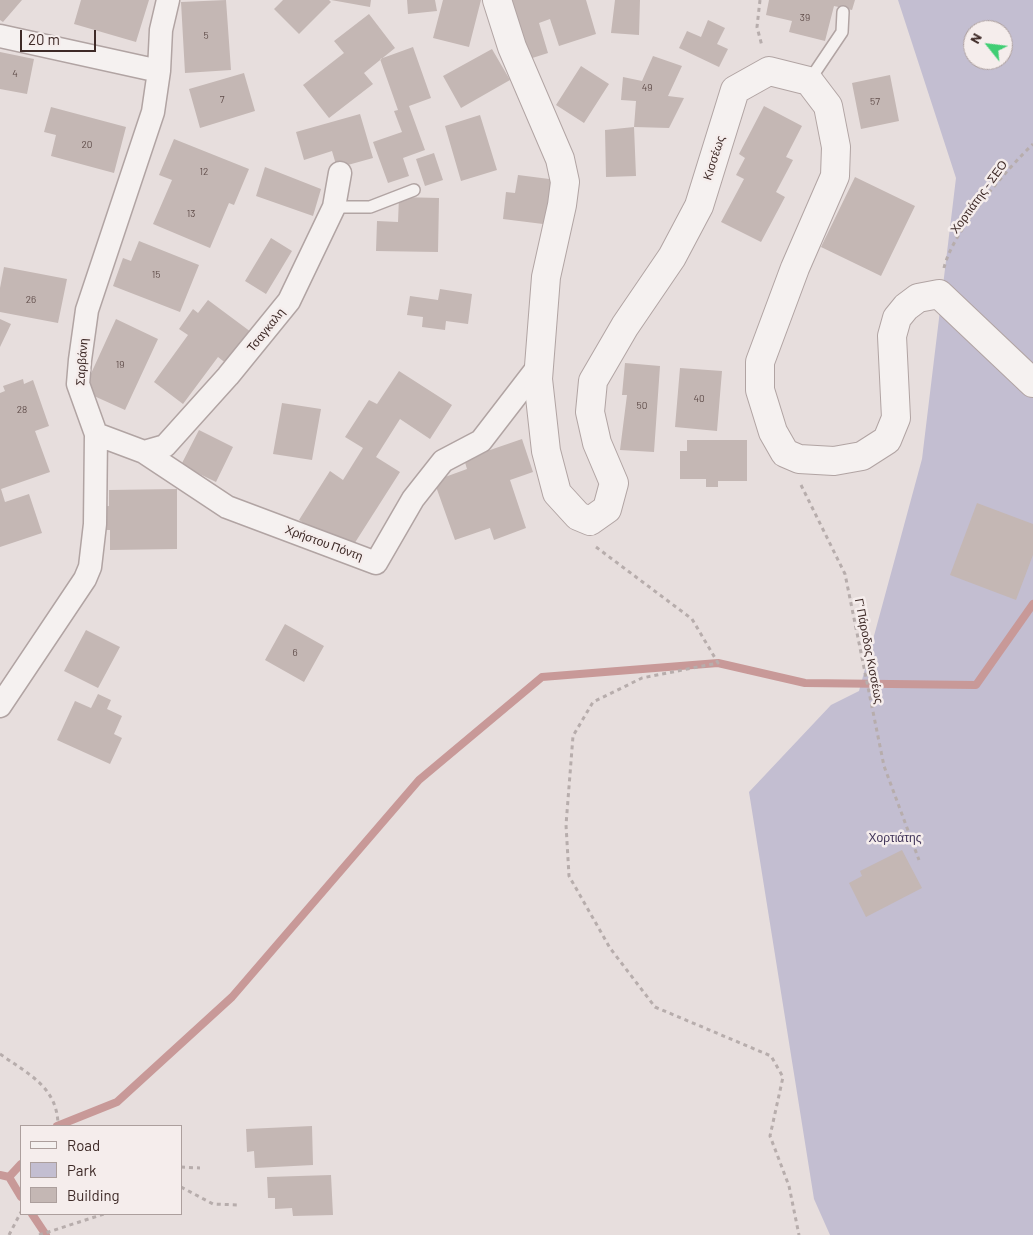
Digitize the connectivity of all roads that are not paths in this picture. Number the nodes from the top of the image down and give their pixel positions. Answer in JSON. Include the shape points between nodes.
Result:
{"nodes":[{"id":1,"x":168,"y":0,"type":"edge"},
{"id":2,"x":497,"y":0,"type":"edge"},
{"id":3,"x":843,"y":12,"type":"dead end"},
{"id":4,"x":0,"y":36,"type":"edge"},
{"id":5,"x":159,"y":71,"type":"junction"},
{"id":6,"x":809,"y":81,"type":"junction"},
{"id":7,"x":340,"y":173,"type":"dead end"},
{"id":8,"x":414,"y":190,"type":"dead end"},
{"id":9,"x":334,"y":207,"type":"junction"},
{"id":10,"x":538,"y":367,"type":"junction"},
{"id":11,"x":1033,"y":383,"type":"edge"},
{"id":12,"x":96,"y":434,"type":"junction"},
{"id":13,"x":144,"y":452,"type":"junction"},
{"id":14,"x":0,"y":706,"type":"edge"}],
"edges":[{"from":1,"to":5,"type":"street","name":"Σαρβάνη","via":[[161,30]]},
{"from":2,"to":10,"type":"street","via":[[512,46],[560,159],[565,182],[546,277]]},
{"from":3,"to":6,"type":"lane","via":[[842,32]]},
{"from":4,"to":5,"type":"street"},
{"from":5,"to":12,"type":"street","name":"Σαρβάνη","via":[[148,128],[88,310],[78,384]]},
{"from":6,"to":10,"type":"street","name":"Κισσέως","via":[[769,71],[735,90],[699,206],[672,257],[592,381],[590,412],[597,443],[614,483],[607,509],[590,521],[578,516],[557,493],[546,451]]},
{"from":6,"to":11,"type":"street","via":[[828,106],[836,147],[835,176],[795,268],[760,362],[760,390],[773,432],[785,453],[799,459],[834,461],[862,456],[887,440],[896,418],[892,336],[896,318],[918,298],[939,294]]},
{"from":7,"to":9,"type":"street","name":"Τσαγκαλη"},
{"from":8,"to":9,"type":"lane","via":[[370,207]]},
{"from":9,"to":13,"type":"street","name":"Τσαγκαλη","via":[[288,301],[228,376],[165,446]]},
{"from":10,"to":13,"type":"street","name":"Χρήστου Πόντη","via":[[481,441],[443,461],[413,499],[376,562],[227,507]]},
{"from":12,"to":13,"type":"street","name":"Χρήστου Πόντη"},
{"from":12,"to":14,"type":"street","name":"Σαρβάνη","via":[[94,524],[86,579]]}]}
